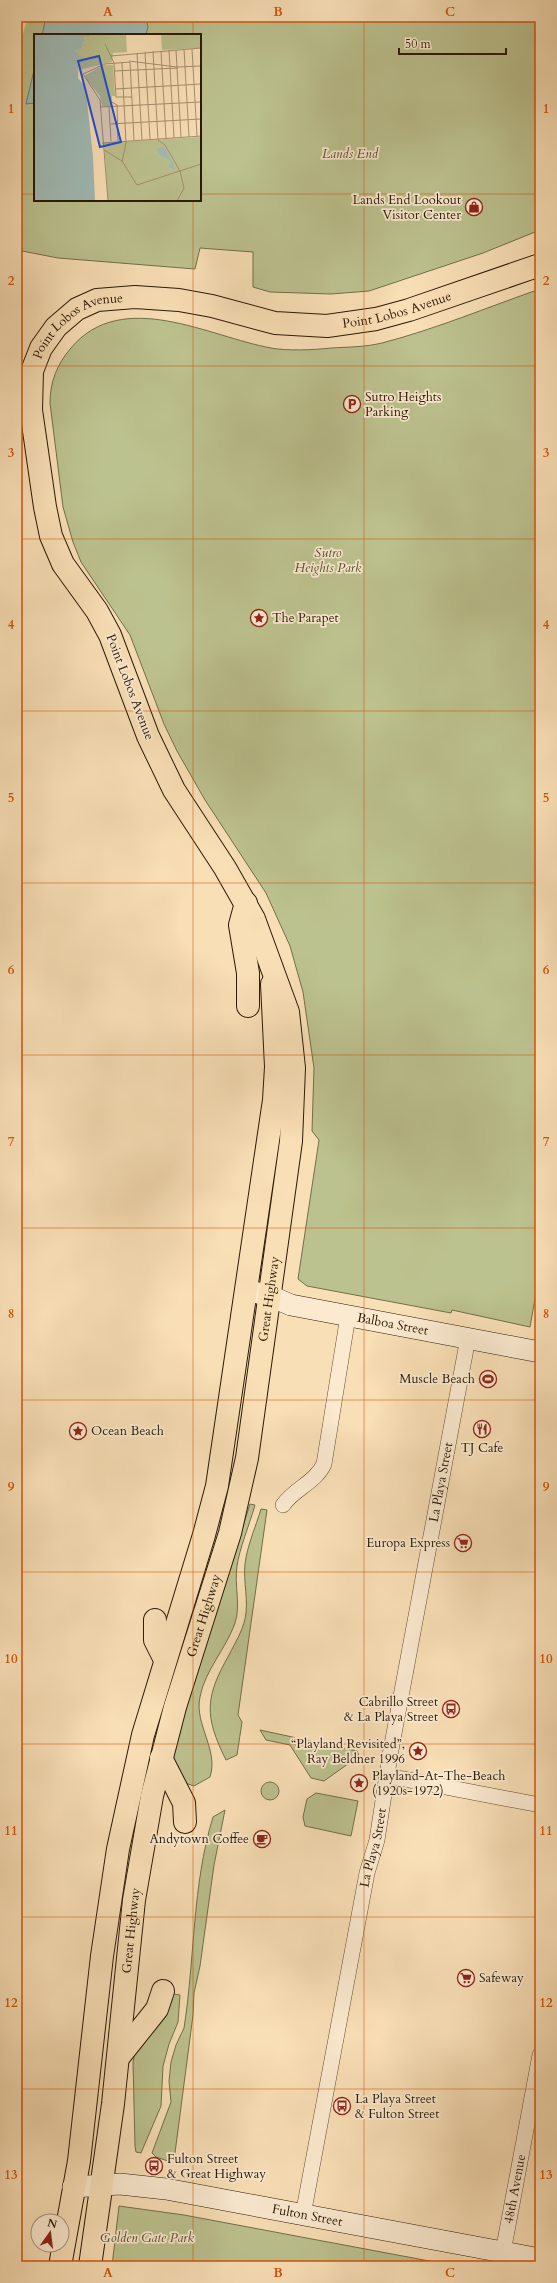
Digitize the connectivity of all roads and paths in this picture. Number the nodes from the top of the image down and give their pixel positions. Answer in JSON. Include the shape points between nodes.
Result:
{"nodes":[{"id":1,"x":540,"y":265,"type":"edge"},
{"id":2,"x":246,"y":903,"type":"junction"},
{"id":3,"x":272,"y":966,"type":"junction"},
{"id":4,"x":248,"y":1006,"type":"dead end"},
{"id":5,"x":246,"y":1290,"type":"junction"},
{"id":6,"x":270,"y":1296,"type":"junction"},
{"id":7,"x":348,"y":1316,"type":"junction"},
{"id":8,"x":468,"y":1338,"type":"junction"},
{"id":9,"x":540,"y":1352,"type":"edge"},
{"id":10,"x":283,"y":1505,"type":"dead end"},
{"id":11,"x":155,"y":1620,"type":"dead end"},
{"id":12,"x":165,"y":1660,"type":"junction"},
{"id":13,"x":161,"y":1758,"type":"junction"},
{"id":14,"x":388,"y":1776,"type":"junction"},
{"id":15,"x":540,"y":1805,"type":"edge"},
{"id":16,"x":185,"y":1822,"type":"dead end"},
{"id":17,"x":163,"y":1991,"type":"dead end"},
{"id":18,"x":540,"y":2054,"type":"edge"},
{"id":19,"x":118,"y":2058,"type":"junction"},
{"id":20,"x":102,"y":2185,"type":"junction"},
{"id":21,"x":73,"y":2187,"type":"junction"},
{"id":22,"x":303,"y":2215,"type":"junction"},
{"id":23,"x":503,"y":2252,"type":"junction"},
{"id":24,"x":540,"y":2259,"type":"edge"},
{"id":25,"x":60,"y":2266,"type":"edge"},
{"id":26,"x":90,"y":2266,"type":"edge"}],
"edges":[{"from":1,"to":2,"type":"main road","name":"Point Lobos Avenue","via":[[409,310],[376,319],[327,326],[275,323],[179,300],[110,298],[76,309],[56,327],[41,348],[32,371],[30,396],[51,536],[63,564],[97,611],[110,635],[146,731],[174,790]]},
{"from":2,"to":3,"type":"main road","name":"Great Highway"},
{"from":2,"to":4,"type":"main road","via":[[240,925],[248,973]]},
{"from":3,"to":5,"type":"main road","name":"Great Highway","via":[[276,1067],[274,1100]]},
{"from":3,"to":6,"type":"main road","name":"Great Highway","via":[[288,1012],[294,1086],[291,1141]]},
{"from":5,"to":6,"type":"main road","name":"Balboa Street"},
{"from":5,"to":12,"type":"main road","name":"Great Highway","via":[[216,1492]]},
{"from":6,"to":7,"type":"main road","name":"Balboa Street","via":[[291,1305]]},
{"from":6,"to":13,"type":"main road","name":"Great Highway","via":[[247,1458],[237,1509]]},
{"from":7,"to":8,"type":"main road","name":"Balboa Street"},
{"from":7,"to":10,"type":"street","via":[[324,1464],[316,1478]]},
{"from":8,"to":9,"type":"main road","name":"Balboa Street"},
{"from":8,"to":14,"type":"street","name":"La Playa Street"},
{"from":11,"to":12,"type":"main road","via":[[155,1640]]},
{"from":12,"to":21,"type":"main road","name":"Great Highway","via":[[138,1751],[115,1865],[79,2161]]},
{"from":13,"to":16,"type":"main road","via":[[184,1803]]},
{"from":13,"to":19,"type":"main road","name":"Great Highway","via":[[134,1900]]},
{"from":14,"to":15,"type":"street"},
{"from":14,"to":22,"type":"street","name":"La Playa Street","via":[[377,1840],[367,1873]]},
{"from":17,"to":19,"type":"main road","via":[[157,2009]]},
{"from":18,"to":23,"type":"street","name":"48th Avenue"},
{"from":19,"to":20,"type":"main road","name":"Great Highway"},
{"from":20,"to":21,"type":"main road","name":"Fulton Street"},
{"from":20,"to":22,"type":"main road","name":"Fulton Street","via":[[148,2187]]},
{"from":20,"to":26,"type":"main road","name":"Great Highway"},
{"from":21,"to":25,"type":"main road","name":"Great Highway"},
{"from":22,"to":23,"type":"main road","name":"Fulton Street"},
{"from":23,"to":24,"type":"main road","name":"Fulton Street"}]}
